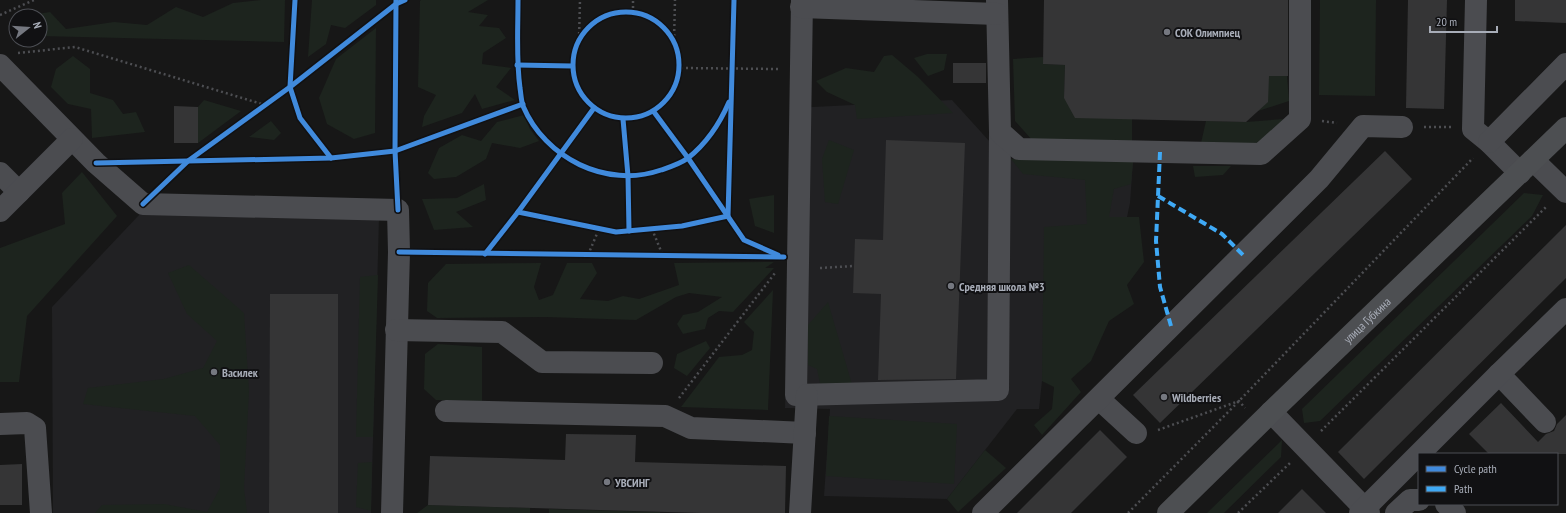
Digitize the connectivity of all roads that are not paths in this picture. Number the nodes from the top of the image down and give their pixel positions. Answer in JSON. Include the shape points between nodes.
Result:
{"nodes":[{"id":1,"x":1300,"y":0,"type":"edge"},
{"id":2,"x":1476,"y":0,"type":"edge"},
{"id":3,"x":801,"y":3,"type":"edge"},
{"id":4,"x":997,"y":7,"type":"edge"},
{"id":5,"x":7,"y":59,"type":"edge"},
{"id":6,"x":1566,"y":64,"type":"edge"},
{"id":7,"x":1402,"y":127,"type":"road end"},
{"id":8,"x":1566,"y":128,"type":"edge"},
{"id":9,"x":1000,"y":132,"type":"junction"},
{"id":10,"x":1481,"y":136,"type":"junction"},
{"id":11,"x":72,"y":139,"type":"junction"},
{"id":12,"x":1527,"y":166,"type":"junction"},
{"id":13,"x":0,"y":174,"type":"edge"},
{"id":14,"x":1565,"y":191,"type":"edge"},
{"id":15,"x":18,"y":192,"type":"junction"},
{"id":16,"x":0,"y":211,"type":"edge"},
{"id":17,"x":1566,"y":309,"type":"edge"},
{"id":18,"x":396,"y":330,"type":"junction"},
{"id":19,"x":652,"y":363,"type":"dead end"},
{"id":20,"x":1499,"y":374,"type":"junction"},
{"id":21,"x":807,"y":395,"type":"junction"},
{"id":22,"x":1098,"y":399,"type":"junction"},
{"id":23,"x":446,"y":411,"type":"dead end"},
{"id":24,"x":1265,"y":418,"type":"junction"},
{"id":25,"x":1545,"y":422,"type":"dead end"},
{"id":26,"x":0,"y":424,"type":"edge"},
{"id":27,"x":804,"y":433,"type":"junction"},
{"id":28,"x":1136,"y":433,"type":"road end"},
{"id":29,"x":1421,"y":453,"type":"edge"},
{"id":30,"x":1418,"y":456,"type":"edge"},
{"id":31,"x":1418,"y":500,"type":"edge"},
{"id":32,"x":1447,"y":505,"type":"edge"},
{"id":33,"x":1364,"y":511,"type":"edge"},
{"id":34,"x":41,"y":513,"type":"edge"},
{"id":35,"x":392,"y":513,"type":"edge"},
{"id":36,"x":800,"y":513,"type":"edge"},
{"id":37,"x":983,"y":513,"type":"edge"},
{"id":38,"x":1168,"y":513,"type":"edge"},
{"id":39,"x":1396,"y":513,"type":"edge"},
{"id":40,"x":1455,"y":513,"type":"edge"}],
"edges":[{"from":1,"to":9,"type":"lane","via":[[1300,119],[1261,154],[1019,149]]},
{"from":2,"to":10,"type":"lane"},
{"from":3,"to":4,"type":"lane"},
{"from":3,"to":21,"type":"lane","via":[[796,395]]},
{"from":4,"to":9,"type":"lane"},
{"from":5,"to":11,"type":"lane"},
{"from":6,"to":10,"type":"lane"},
{"from":7,"to":22,"type":"lane","via":[[1363,126],[1319,179]]},
{"from":8,"to":12,"type":"main road","name":"улица Губкина"},
{"from":9,"to":21,"type":"lane","via":[[998,390]]},
{"from":10,"to":12,"type":"lane"},
{"from":11,"to":15,"type":"lane"},
{"from":11,"to":18,"type":"lane","via":[[143,204],[398,210]]},
{"from":12,"to":14,"type":"lane"},
{"from":12,"to":24,"type":"main road","name":"улица Губкина"},
{"from":13,"to":15,"type":"lane"},
{"from":15,"to":16,"type":"lane"},
{"from":17,"to":20,"type":"lane"},
{"from":18,"to":19,"type":"lane","via":[[502,332],[542,362]]},
{"from":18,"to":35,"type":"lane"},
{"from":20,"to":25,"type":"lane"},
{"from":20,"to":29,"type":"lane"},
{"from":21,"to":27,"type":"lane"},
{"from":22,"to":28,"type":"lane"},
{"from":22,"to":37,"type":"lane"},
{"from":23,"to":27,"type":"lane","via":[[665,416],[691,428]]},
{"from":24,"to":33,"type":"lane","via":[[1304,447]]},
{"from":24,"to":38,"type":"main road","name":"улица Губкина"},
{"from":26,"to":34,"type":"lane","via":[[27,423],[35,428]]},
{"from":27,"to":36,"type":"lane"},
{"from":30,"to":33,"type":"lane"},
{"from":31,"to":39,"type":"lane","via":[[1410,500]]},
{"from":32,"to":40,"type":"lane"}]}
